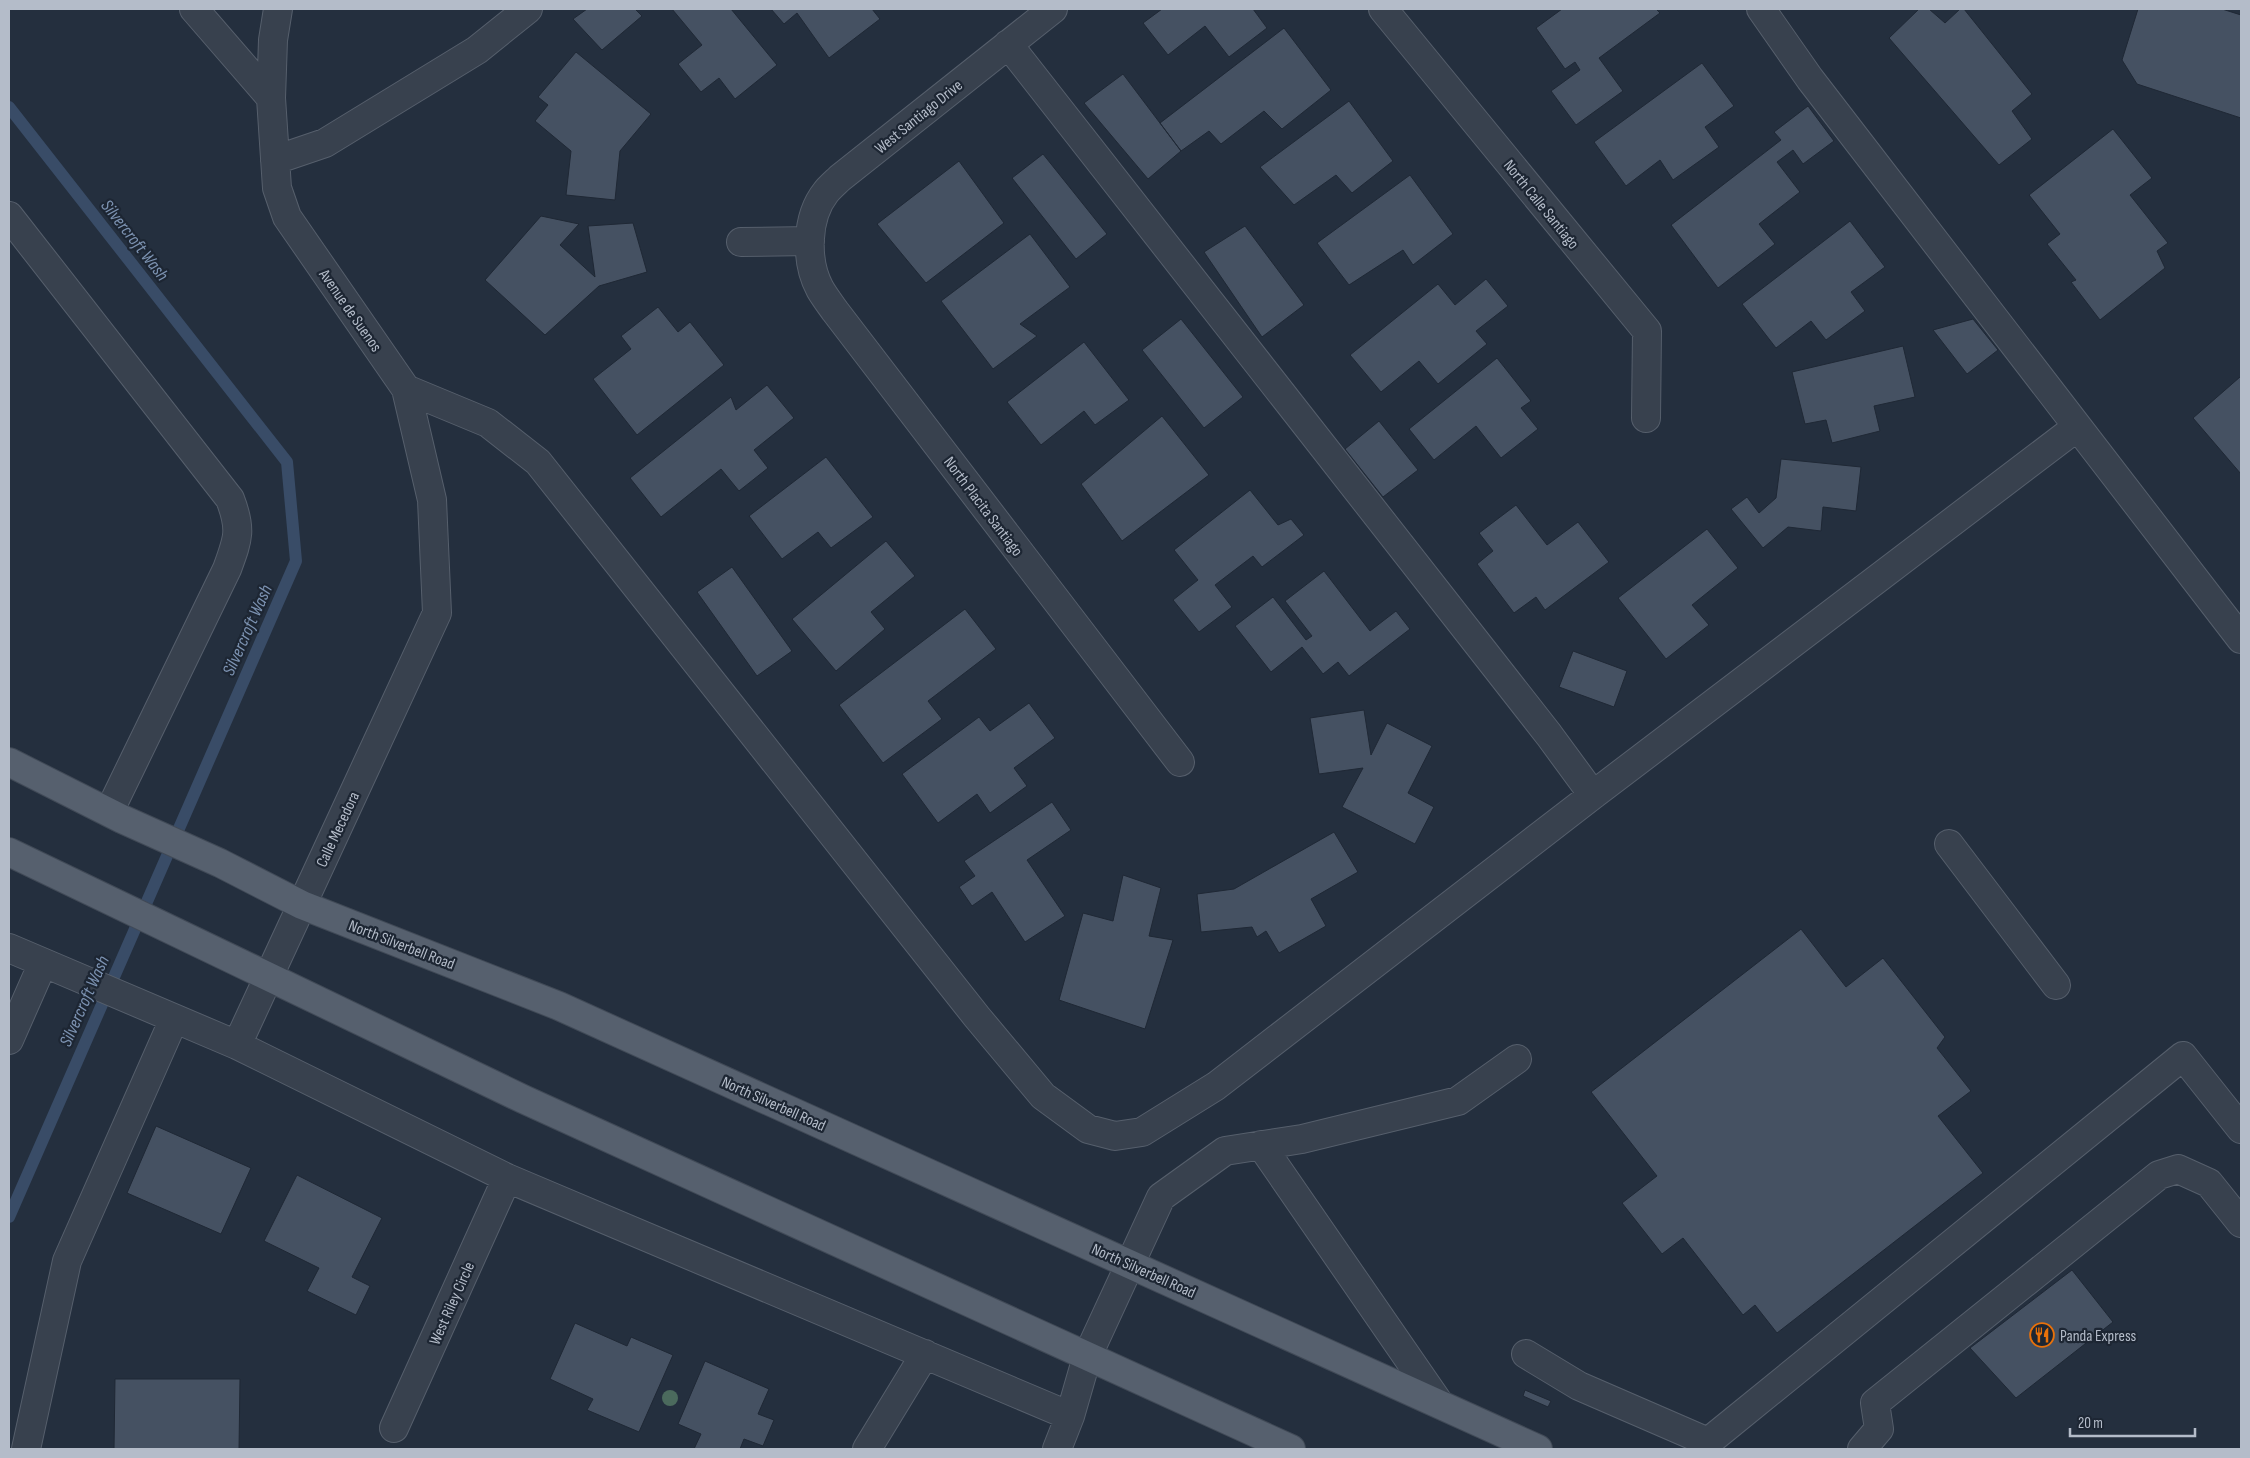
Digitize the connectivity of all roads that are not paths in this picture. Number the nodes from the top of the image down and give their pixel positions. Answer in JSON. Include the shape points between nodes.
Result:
{"nodes":[{"id":1,"x":194,"y":9,"type":"edge"},
{"id":2,"x":278,"y":9,"type":"edge"},
{"id":3,"x":528,"y":9,"type":"edge"},
{"id":4,"x":1053,"y":9,"type":"edge"},
{"id":5,"x":1383,"y":9,"type":"edge"},
{"id":6,"x":1760,"y":9,"type":"edge"},
{"id":7,"x":1008,"y":44,"type":"junction"},
{"id":8,"x":271,"y":98,"type":"junction"},
{"id":9,"x":275,"y":160,"type":"junction"},
{"id":10,"x":9,"y":216,"type":"edge"},
{"id":11,"x":810,"y":241,"type":"junction"},
{"id":12,"x":741,"y":242,"type":"dead end"},
{"id":13,"x":406,"y":389,"type":"junction"},
{"id":14,"x":1646,"y":418,"type":"dead end"},
{"id":15,"x":2077,"y":427,"type":"junction"},
{"id":16,"x":436,"y":613,"type":"joint"},
{"id":17,"x":2241,"y":639,"type":"edge"},
{"id":18,"x":9,"y":762,"type":"edge"},
{"id":19,"x":1180,"y":762,"type":"dead end"},
{"id":20,"x":1593,"y":795,"type":"junction"},
{"id":21,"x":116,"y":815,"type":"junction"},
{"id":22,"x":1949,"y":844,"type":"dead end"},
{"id":23,"x":9,"y":852,"type":"edge"},
{"id":24,"x":302,"y":905,"type":"junction"},
{"id":25,"x":9,"y":948,"type":"edge"},
{"id":26,"x":48,"y":966,"type":"junction"},
{"id":27,"x":270,"y":976,"type":"junction"},
{"id":28,"x":2056,"y":985,"type":"dead end"},
{"id":29,"x":162,"y":1013,"type":"junction"},
{"id":30,"x":9,"y":1040,"type":"edge"},
{"id":31,"x":237,"y":1045,"type":"junction"},
{"id":32,"x":1517,"y":1059,"type":"dead end"},
{"id":33,"x":2241,"y":1129,"type":"edge"},
{"id":34,"x":1262,"y":1145,"type":"junction"},
{"id":35,"x":507,"y":1178,"type":"junction"},
{"id":36,"x":2241,"y":1222,"type":"edge"},
{"id":37,"x":1130,"y":1264,"type":"junction"},
{"id":38,"x":925,"y":1354,"type":"junction"},
{"id":39,"x":1526,"y":1354,"type":"dead end"},
{"id":40,"x":1087,"y":1357,"type":"junction"},
{"id":41,"x":1439,"y":1403,"type":"junction"},
{"id":42,"x":1070,"y":1416,"type":"junction"},
{"id":43,"x":394,"y":1428,"type":"dead end"},
{"id":44,"x":1870,"y":1439,"type":"edge"},
{"id":45,"x":1706,"y":1445,"type":"edge"},
{"id":46,"x":26,"y":1449,"type":"edge"},
{"id":47,"x":868,"y":1449,"type":"edge"},
{"id":48,"x":1057,"y":1449,"type":"edge"},
{"id":49,"x":1291,"y":1449,"type":"edge"},
{"id":50,"x":1538,"y":1449,"type":"edge"}],
"edges":[{"from":1,"to":8,"type":"street"},
{"from":2,"to":8,"type":"street","name":"Avenue de Suenos","via":[[273,40]]},
{"from":3,"to":9,"type":"street","via":[[477,50],[324,143]]},
{"from":4,"to":7,"type":"street","name":"West Santiago Drive"},
{"from":5,"to":14,"type":"street","name":"North Calle Santiago","via":[[1646,331]]},
{"from":6,"to":15,"type":"street"},
{"from":7,"to":11,"type":"street","name":"West Santiago Drive","via":[[840,178],[826,192],[816,210]]},
{"from":7,"to":20,"type":"street"},
{"from":8,"to":9,"type":"street","name":"Avenue de Suenos"},
{"from":9,"to":13,"type":"street","name":"Avenue de Suenos","via":[[277,188],[287,217]]},
{"from":10,"to":21,"type":"street","via":[[230,499],[238,520],[237,542],[227,569]]},
{"from":11,"to":12,"type":"street"},
{"from":11,"to":19,"type":"street","name":"North Placita Santiago","via":[[812,269],[819,288],[835,312]]},
{"from":13,"to":16,"type":"street","name":"Avenue de Suenos","via":[[432,500]]},
{"from":13,"to":20,"type":"street","via":[[488,423],[538,462],[976,1017],[1042,1096],[1088,1129],[1115,1136],[1142,1132],[1216,1086]]},
{"from":15,"to":17,"type":"street"},
{"from":15,"to":20,"type":"street"},
{"from":16,"to":24,"type":"street","name":"Calle Mecedora"},
{"from":18,"to":21,"type":"main road","name":"North Silverbell Road"},
{"from":21,"to":24,"type":"main road","name":"North Silverbell Road"},
{"from":22,"to":28,"type":"street"},
{"from":23,"to":27,"type":"main road"},
{"from":24,"to":27,"type":"street","name":"Calle Mecedora"},
{"from":24,"to":37,"type":"main road","name":"North Silverbell Road","via":[[559,1006]]},
{"from":25,"to":26,"type":"street"},
{"from":26,"to":29,"type":"street"},
{"from":26,"to":30,"type":"street"},
{"from":27,"to":31,"type":"street","name":"Calle Mecedora"},
{"from":27,"to":40,"type":"main road","via":[[523,1099]]},
{"from":29,"to":31,"type":"street"},
{"from":29,"to":46,"type":"street","via":[[67,1260]]},
{"from":31,"to":35,"type":"street"},
{"from":32,"to":34,"type":"street","via":[[1458,1101],[1302,1139]]},
{"from":33,"to":45,"type":"street","via":[[2183,1056]]},
{"from":34,"to":37,"type":"street","via":[[1225,1151],[1161,1197]]},
{"from":34,"to":41,"type":"street"},
{"from":35,"to":38,"type":"street"},
{"from":35,"to":43,"type":"street","name":"West Riley Circle"},
{"from":36,"to":44,"type":"street","via":[[2208,1183],[2178,1169],[2159,1176],[1876,1402]]},
{"from":37,"to":40,"type":"street"},
{"from":37,"to":41,"type":"main road","name":"North Silverbell Road"},
{"from":38,"to":42,"type":"street"},
{"from":38,"to":47,"type":"street"},
{"from":39,"to":45,"type":"street","via":[[1579,1386]]},
{"from":40,"to":42,"type":"street"},
{"from":40,"to":49,"type":"main road"},
{"from":41,"to":50,"type":"main road","name":"North Silverbell Road"},
{"from":42,"to":48,"type":"street"}]}
